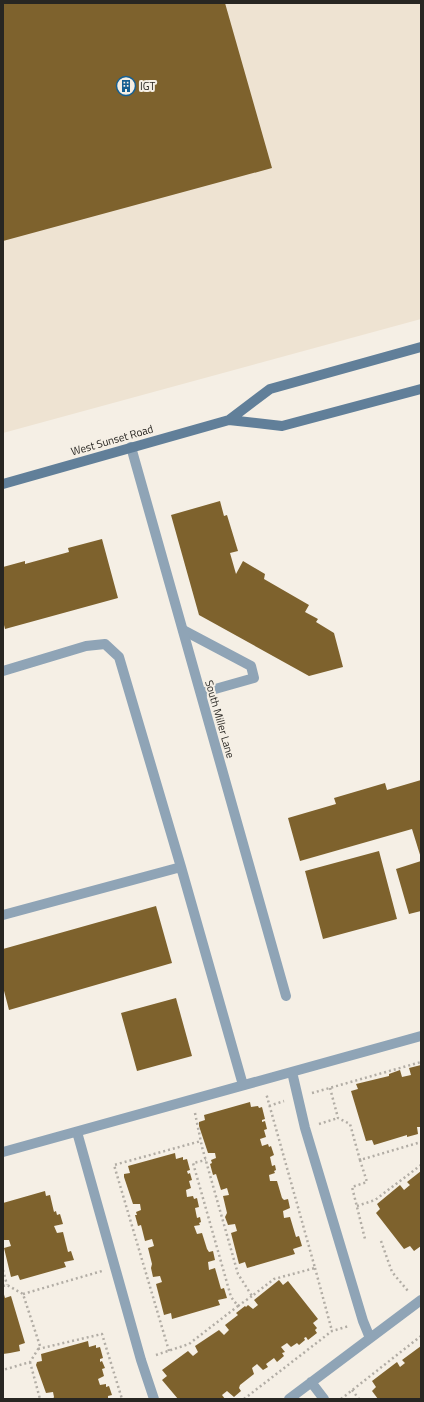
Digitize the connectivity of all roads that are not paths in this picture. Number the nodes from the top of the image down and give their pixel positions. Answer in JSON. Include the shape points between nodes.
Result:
{"nodes":[{"id":1,"x":421,"y":347,"type":"edge"},
{"id":2,"x":421,"y":389,"type":"edge"},
{"id":3,"x":229,"y":420,"type":"junction"},
{"id":4,"x":131,"y":447,"type":"junction"},
{"id":5,"x":3,"y":484,"type":"edge"},
{"id":6,"x":183,"y":630,"type":"junction"},
{"id":7,"x":3,"y":671,"type":"edge"},
{"id":8,"x":201,"y":693,"type":"junction"},
{"id":9,"x":181,"y":867,"type":"junction"},
{"id":10,"x":3,"y":915,"type":"edge"},
{"id":11,"x":286,"y":996,"type":"dead end"},
{"id":12,"x":421,"y":1036,"type":"edge"},
{"id":13,"x":292,"y":1072,"type":"junction"},
{"id":14,"x":243,"y":1085,"type":"junction"},
{"id":15,"x":77,"y":1132,"type":"junction"},
{"id":16,"x":3,"y":1152,"type":"edge"},
{"id":17,"x":421,"y":1300,"type":"edge"},
{"id":18,"x":370,"y":1338,"type":"junction"},
{"id":19,"x":311,"y":1382,"type":"junction"},
{"id":20,"x":154,"y":1399,"type":"edge"},
{"id":21,"x":289,"y":1399,"type":"edge"},
{"id":22,"x":324,"y":1399,"type":"edge"}],
"edges":[{"from":1,"to":3,"type":"main road","name":"West Sunset Road","via":[[270,389]]},
{"from":2,"to":3,"type":"main road","name":"West Sunset Road","via":[[282,426]]},
{"from":3,"to":4,"type":"main road","name":"West Sunset Road"},
{"from":4,"to":5,"type":"main road","name":"West Sunset Road"},
{"from":4,"to":6,"type":"street","name":"South Miller Lane"},
{"from":6,"to":8,"type":"street","name":"South Miller Lane"},
{"from":6,"to":8,"type":"street","via":[[251,666],[254,678]]},
{"from":7,"to":9,"type":"street","via":[[86,646],[105,644],[119,657]]},
{"from":8,"to":11,"type":"street","name":"South Miller Lane"},
{"from":9,"to":10,"type":"street"},
{"from":9,"to":14,"type":"street"},
{"from":12,"to":13,"type":"street"},
{"from":13,"to":14,"type":"street"},
{"from":13,"to":18,"type":"street","via":[[306,1128]]},
{"from":14,"to":15,"type":"street"},
{"from":15,"to":16,"type":"street"},
{"from":15,"to":20,"type":"street"},
{"from":17,"to":18,"type":"street"},
{"from":18,"to":19,"type":"street"},
{"from":19,"to":21,"type":"street"},
{"from":19,"to":22,"type":"street"}]}
